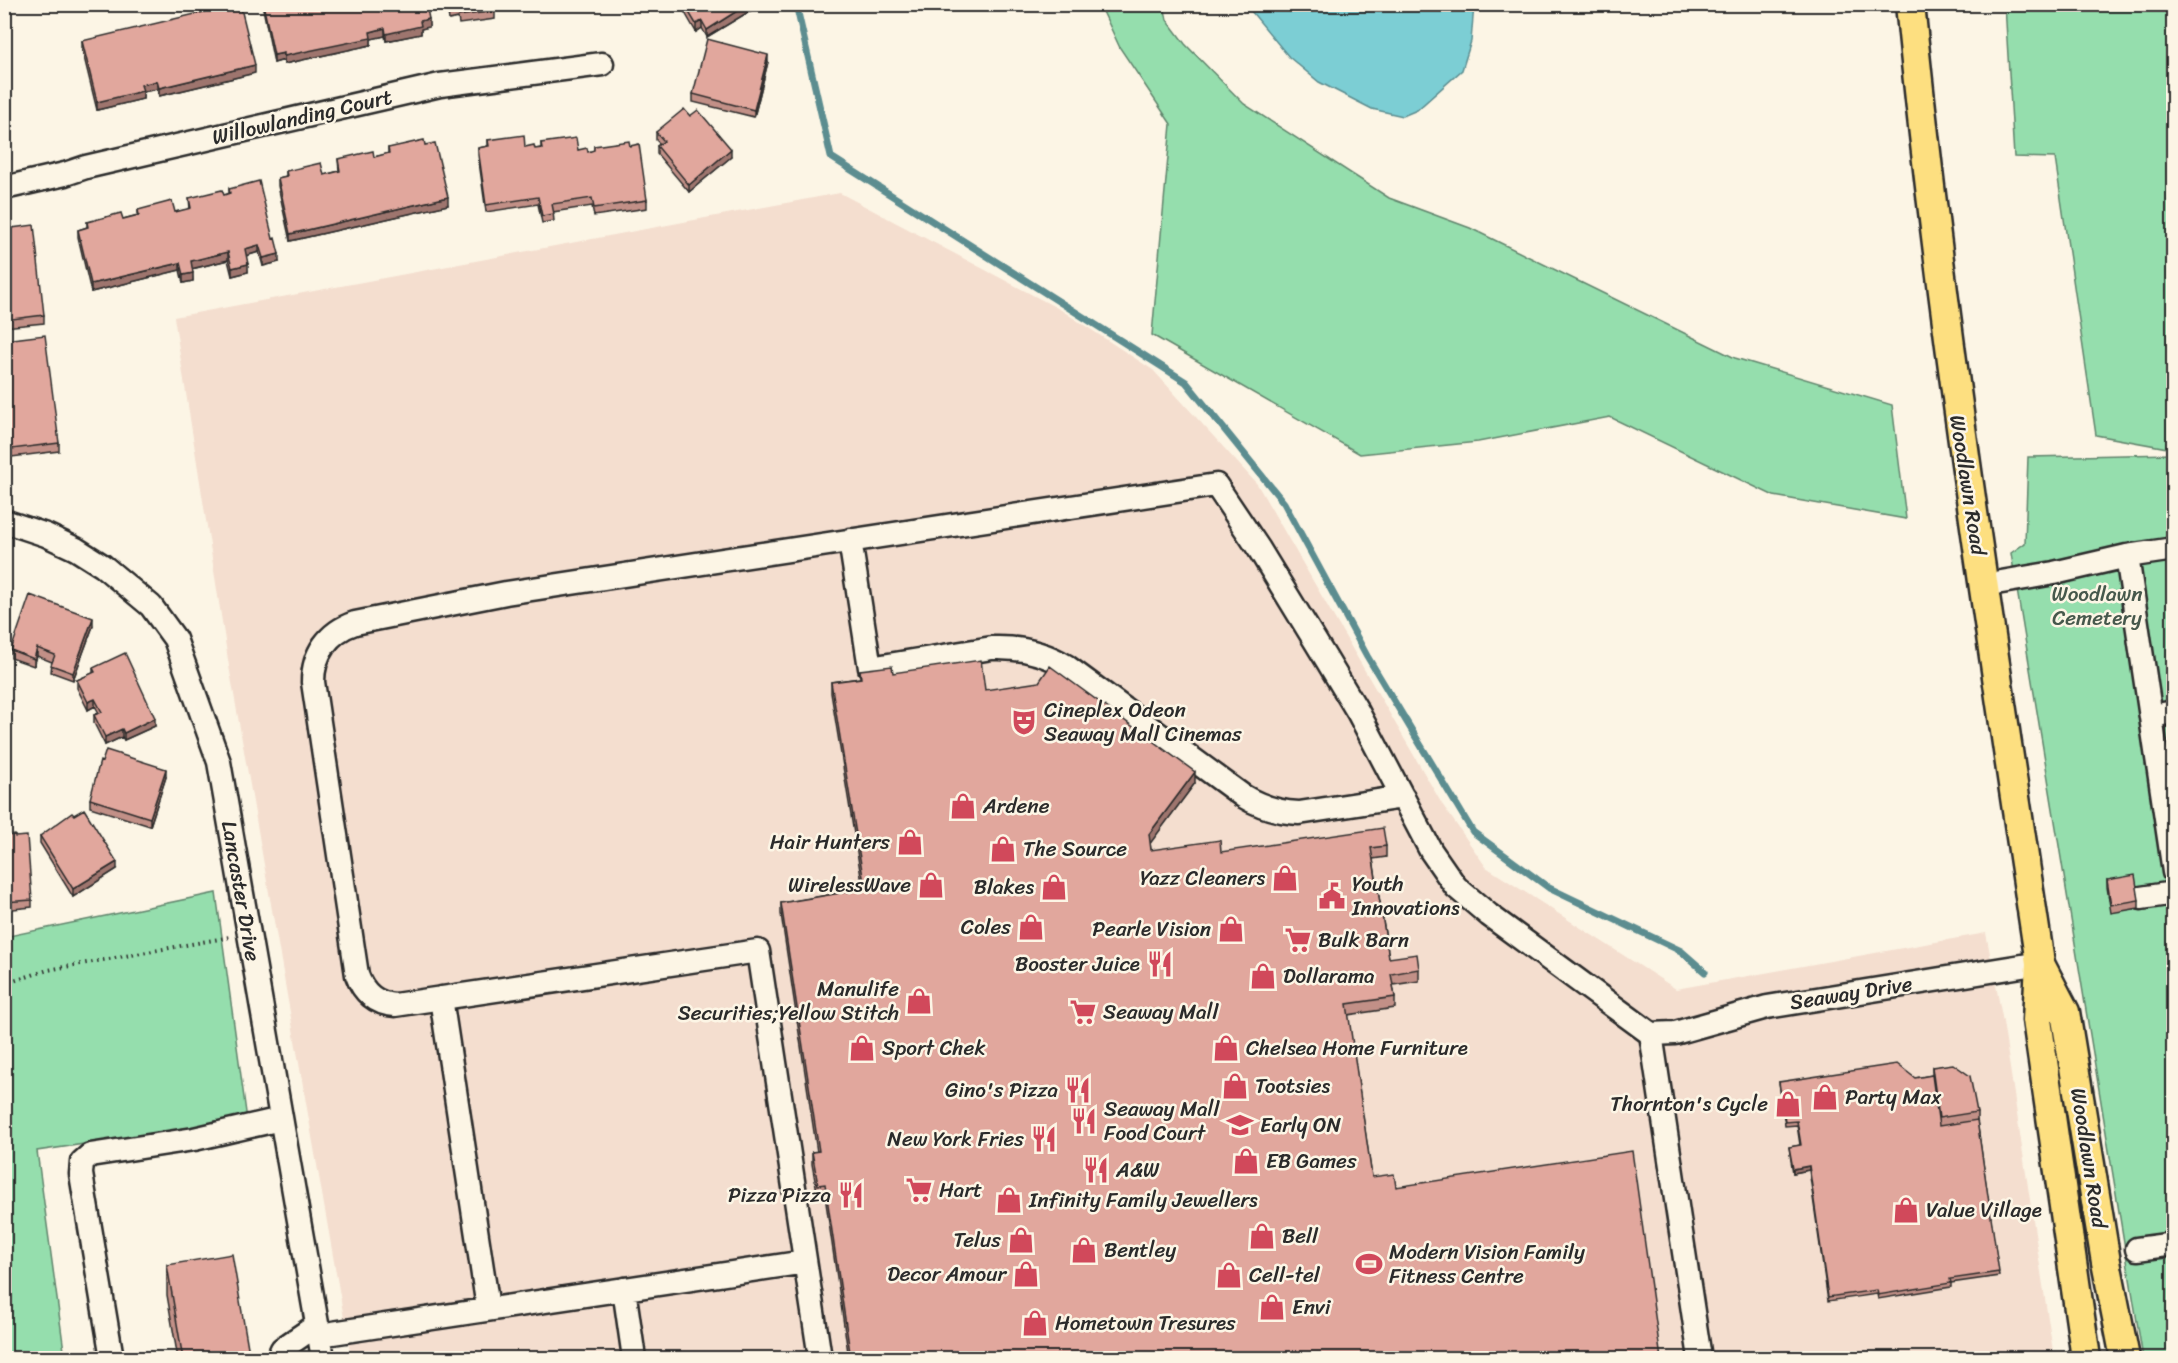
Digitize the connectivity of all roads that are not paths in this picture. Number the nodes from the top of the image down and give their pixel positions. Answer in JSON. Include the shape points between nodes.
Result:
{"nodes":[{"id":1,"x":1910,"y":4,"type":"edge"},
{"id":2,"x":602,"y":64,"type":"dead end"},
{"id":3,"x":4,"y":188,"type":"edge"},
{"id":4,"x":4,"y":521,"type":"edge"},
{"id":5,"x":850,"y":540,"type":"junction"},
{"id":6,"x":2174,"y":549,"type":"edge"},
{"id":7,"x":2127,"y":556,"type":"junction"},
{"id":8,"x":1984,"y":585,"type":"junction"},
{"id":9,"x":2163,"y":714,"type":"edge"},
{"id":10,"x":1403,"y":797,"type":"junction"},
{"id":11,"x":2172,"y":842,"type":"edge"},
{"id":12,"x":2174,"y":873,"type":"edge"},
{"id":13,"x":2174,"y":892,"type":"edge"},
{"id":14,"x":2141,"y":898,"type":"edge"},
{"id":15,"x":2040,"y":963,"type":"junction"},
{"id":16,"x":441,"y":998,"type":"junction"},
{"id":17,"x":1657,"y":1034,"type":"junction"},
{"id":18,"x":281,"y":1119,"type":"junction"},
{"id":19,"x":2174,"y":1244,"type":"edge"},
{"id":20,"x":2137,"y":1249,"type":"dead end"},
{"id":21,"x":805,"y":1262,"type":"junction"},
{"id":22,"x":624,"y":1289,"type":"junction"},
{"id":23,"x":488,"y":1308,"type":"junction"},
{"id":24,"x":318,"y":1330,"type":"junction"},
{"id":25,"x":112,"y":1359,"type":"edge"},
{"id":26,"x":278,"y":1359,"type":"edge"},
{"id":27,"x":323,"y":1359,"type":"edge"},
{"id":28,"x":634,"y":1359,"type":"edge"},
{"id":29,"x":820,"y":1359,"type":"edge"},
{"id":30,"x":1700,"y":1359,"type":"edge"},
{"id":31,"x":2086,"y":1359,"type":"edge"},
{"id":32,"x":2125,"y":1359,"type":"edge"}],
"edges":[{"from":1,"to":8,"type":"main road","name":"Woodlawn Road","via":[[1939,271]]},
{"from":2,"to":3,"type":"street","name":"Willowlanding Court","via":[[434,86]]},
{"from":4,"to":18,"type":"street","name":"Lancaster Drive","via":[[46,535],[103,566],[151,606],[176,639],[219,762]]},
{"from":5,"to":10,"type":"street","via":[[870,668],[992,648],[1031,651],[1066,666],[1263,807],[1299,813]]},
{"from":5,"to":10,"type":"street","via":[[1216,486],[1328,662]]},
{"from":5,"to":16,"type":"street","via":[[506,593],[355,623],[330,638],[317,658],[313,682],[358,978],[369,995],[386,1004]]},
{"from":6,"to":7,"type":"street"},
{"from":7,"to":8,"type":"street"},
{"from":7,"to":9,"type":"street"},
{"from":8,"to":15,"type":"main road","name":"Woodlawn Road"},
{"from":9,"to":11,"type":"street"},
{"from":10,"to":17,"type":"street","via":[[1431,851],[1456,887],[1489,915]]},
{"from":11,"to":12,"type":"street"},
{"from":13,"to":14,"type":"street"},
{"from":15,"to":17,"type":"street","name":"Seaway Drive","via":[[1767,1007],[1675,1033]]},
{"from":15,"to":31,"type":"main road","name":"Woodlawn Road","via":[[2037,1020]]},
{"from":15,"to":32,"type":"main road","name":"Woodlawn Road","via":[[2065,1011]]},
{"from":16,"to":21,"type":"street","via":[[758,951]]},
{"from":16,"to":23,"type":"street"},
{"from":17,"to":30,"type":"street"},
{"from":18,"to":24,"type":"street","name":"Lancaster Drive"},
{"from":18,"to":25,"type":"street","via":[[194,1139],[90,1155],[82,1162]]},
{"from":19,"to":20,"type":"street"},
{"from":21,"to":22,"type":"street"},
{"from":21,"to":29,"type":"street"},
{"from":22,"to":23,"type":"street"},
{"from":22,"to":28,"type":"street"},
{"from":23,"to":24,"type":"street"},
{"from":24,"to":26,"type":"street","via":[[282,1349]]},
{"from":24,"to":27,"type":"street","name":"Lancaster Drive"}]}
